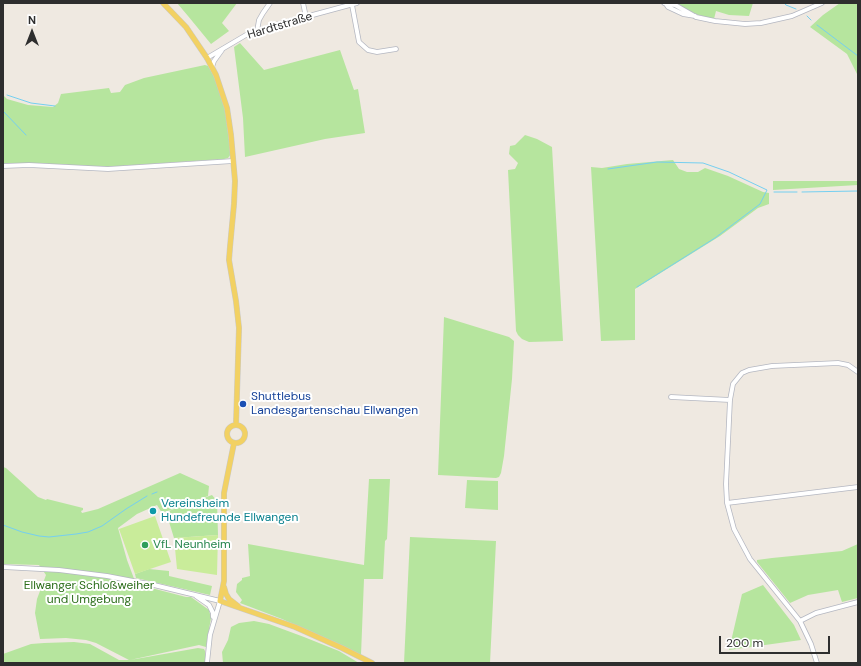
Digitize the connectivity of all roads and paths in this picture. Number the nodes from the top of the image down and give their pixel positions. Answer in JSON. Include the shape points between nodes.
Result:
{"nodes":[{"id":1,"x":163,"y":3,"type":"edge"},
{"id":2,"x":270,"y":3,"type":"edge"},
{"id":3,"x":303,"y":3,"type":"edge"},
{"id":4,"x":357,"y":3,"type":"edge"},
{"id":5,"x":822,"y":3,"type":"edge"},
{"id":6,"x":665,"y":4,"type":"edge"},
{"id":7,"x":352,"y":5,"type":"junction"},
{"id":8,"x":306,"y":17,"type":"junction"},
{"id":9,"x":258,"y":31,"type":"junction"},
{"id":10,"x":222,"y":49,"type":"junction"},
{"id":11,"x":396,"y":49,"type":"dead end"},
{"id":12,"x":207,"y":58,"type":"junction"},
{"id":13,"x":212,"y":67,"type":"junction"},
{"id":14,"x":233,"y":161,"type":"junction"},
{"id":15,"x":3,"y":166,"type":"edge"},
{"id":16,"x":858,"y":372,"type":"edge"},
{"id":17,"x":671,"y":397,"type":"dead end"},
{"id":18,"x":730,"y":400,"type":"junction"},
{"id":19,"x":236,"y":425,"type":"junction"},
{"id":20,"x":234,"y":443,"type":"junction"},
{"id":21,"x":858,"y":487,"type":"edge"},
{"id":22,"x":727,"y":503,"type":"junction"},
{"id":23,"x":3,"y":567,"type":"edge"},
{"id":24,"x":224,"y":586,"type":"junction"},
{"id":25,"x":193,"y":594,"type":"junction"},
{"id":26,"x":220,"y":601,"type":"junction"},
{"id":27,"x":858,"y":602,"type":"edge"},
{"id":28,"x":242,"y":609,"type":"junction"},
{"id":29,"x":800,"y":621,"type":"junction"},
{"id":30,"x":212,"y":624,"type":"junction"},
{"id":31,"x":207,"y":663,"type":"edge"},
{"id":32,"x":372,"y":663,"type":"edge"},
{"id":33,"x":817,"y":663,"type":"edge"}],
"edges":[{"from":1,"to":12,"type":"main road","via":[[186,27]]},
{"from":2,"to":9,"type":"street","via":[[259,20]]},
{"from":3,"to":8,"type":"street"},
{"from":4,"to":7,"type":"street","name":"Hardtstraße"},
{"from":5,"to":6,"type":"street","via":[[792,16],[745,24],[714,21],[695,16],[675,5]]},
{"from":7,"to":8,"type":"street","name":"Hardtstraße"},
{"from":7,"to":11,"type":"street","via":[[359,42],[368,50],[377,52]]},
{"from":8,"to":9,"type":"street","name":"Hardtstraße"},
{"from":9,"to":10,"type":"street","name":"Hardtstraße"},
{"from":10,"to":12,"type":"street","name":"Hardtstraße"},
{"from":10,"to":13,"type":"street"},
{"from":12,"to":13,"type":"main road"},
{"from":13,"to":14,"type":"main road","via":[[227,108]]},
{"from":14,"to":15,"type":"street","via":[[108,169]]},
{"from":14,"to":19,"type":"main road","via":[[235,181],[229,260],[239,328]]},
{"from":16,"to":18,"type":"street","via":[[848,365],[838,363],[749,370],[742,373],[733,384]]},
{"from":17,"to":18,"type":"street"},
{"from":18,"to":22,"type":"street"},
{"from":19,"to":20,"type":"main road","via":[[231,426],[227,434],[229,440]]},
{"from":19,"to":20,"type":"main road","via":[[243,427],[246,434],[239,443]]},
{"from":20,"to":24,"type":"main road","via":[[224,492]]},
{"from":21,"to":22,"type":"street"},
{"from":22,"to":29,"type":"street","via":[[734,529],[750,559]]},
{"from":23,"to":25,"type":"street","via":[[107,576]]},
{"from":24,"to":26,"type":"main road"},
{"from":24,"to":28,"type":"main road","via":[[229,600]]},
{"from":25,"to":26,"type":"street"},
{"from":25,"to":30,"type":"street","via":[[209,605],[213,614]]},
{"from":26,"to":28,"type":"main road"},
{"from":26,"to":30,"type":"street"},
{"from":27,"to":29,"type":"street","via":[[816,612]]},
{"from":28,"to":32,"type":"main road","via":[[317,636]]},
{"from":29,"to":33,"type":"street"},
{"from":30,"to":31,"type":"street"}]}
